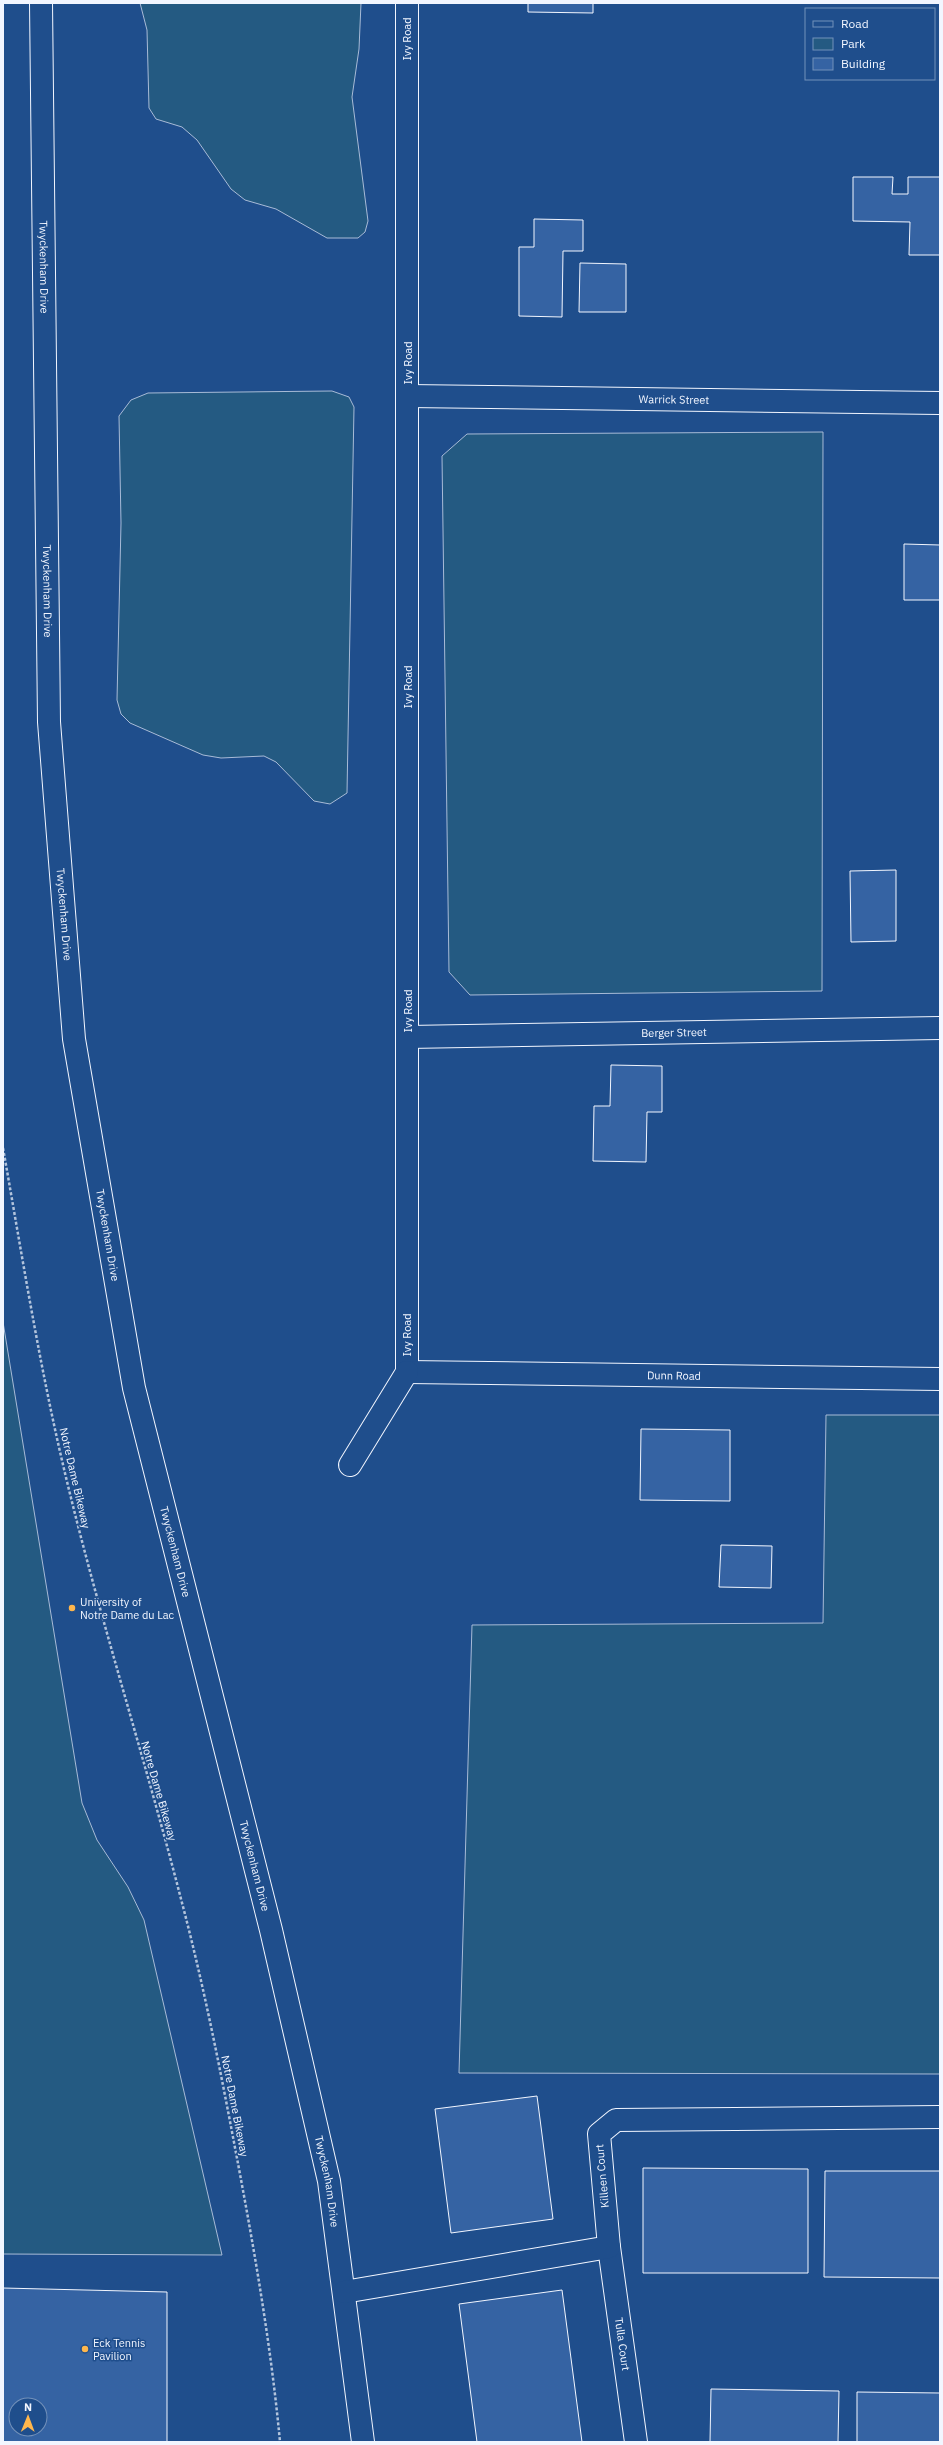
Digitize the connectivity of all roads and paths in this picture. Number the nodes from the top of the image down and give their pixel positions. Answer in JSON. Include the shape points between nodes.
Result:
{"nodes":[{"id":1,"x":41,"y":3,"type":"edge"},
{"id":2,"x":407,"y":3,"type":"edge"},
{"id":3,"x":408,"y":396,"type":"junction"},
{"id":4,"x":940,"y":403,"type":"edge"},
{"id":5,"x":940,"y":1028,"type":"edge"},
{"id":6,"x":408,"y":1037,"type":"junction"},
{"id":7,"x":3,"y":1148,"type":"edge"},
{"id":8,"x":407,"y":1372,"type":"junction"},
{"id":9,"x":940,"y":1379,"type":"edge"},
{"id":10,"x":350,"y":1465,"type":"dead end"},
{"id":11,"x":940,"y":2117,"type":"edge"},
{"id":12,"x":609,"y":2247,"type":"junction"},
{"id":13,"x":344,"y":2292,"type":"junction"},
{"id":14,"x":280,"y":2442,"type":"edge"},
{"id":15,"x":363,"y":2442,"type":"edge"},
{"id":16,"x":636,"y":2442,"type":"edge"}],
"edges":[{"from":1,"to":13,"type":"street","name":"Twyckenham Drive","via":[[49,722],[74,1040],[134,1388],[273,1938],[328,2181]]},
{"from":2,"to":3,"type":"street","name":"Ivy Road"},
{"from":3,"to":4,"type":"street","name":"Warrick Street"},
{"from":3,"to":6,"type":"street","name":"Ivy Road"},
{"from":5,"to":6,"type":"street","name":"Berger Street"},
{"from":6,"to":8,"type":"street","name":"Ivy Road"},
{"from":7,"to":14,"type":"path","name":"Notre Dame Bikeway","via":[[38,1345],[63,1467],[92,1581],[182,1900],[204,1992],[246,2205],[274,2378]]},
{"from":8,"to":9,"type":"street","name":"Dunn Road"},
{"from":8,"to":10,"type":"street"},
{"from":11,"to":12,"type":"street","name":"Killeen Court","via":[[616,2120],[599,2134]]},
{"from":12,"to":13,"type":"street"},
{"from":12,"to":16,"type":"street","name":"Tulla Court"},
{"from":13,"to":15,"type":"street","name":"Twyckenham Drive"}]}
